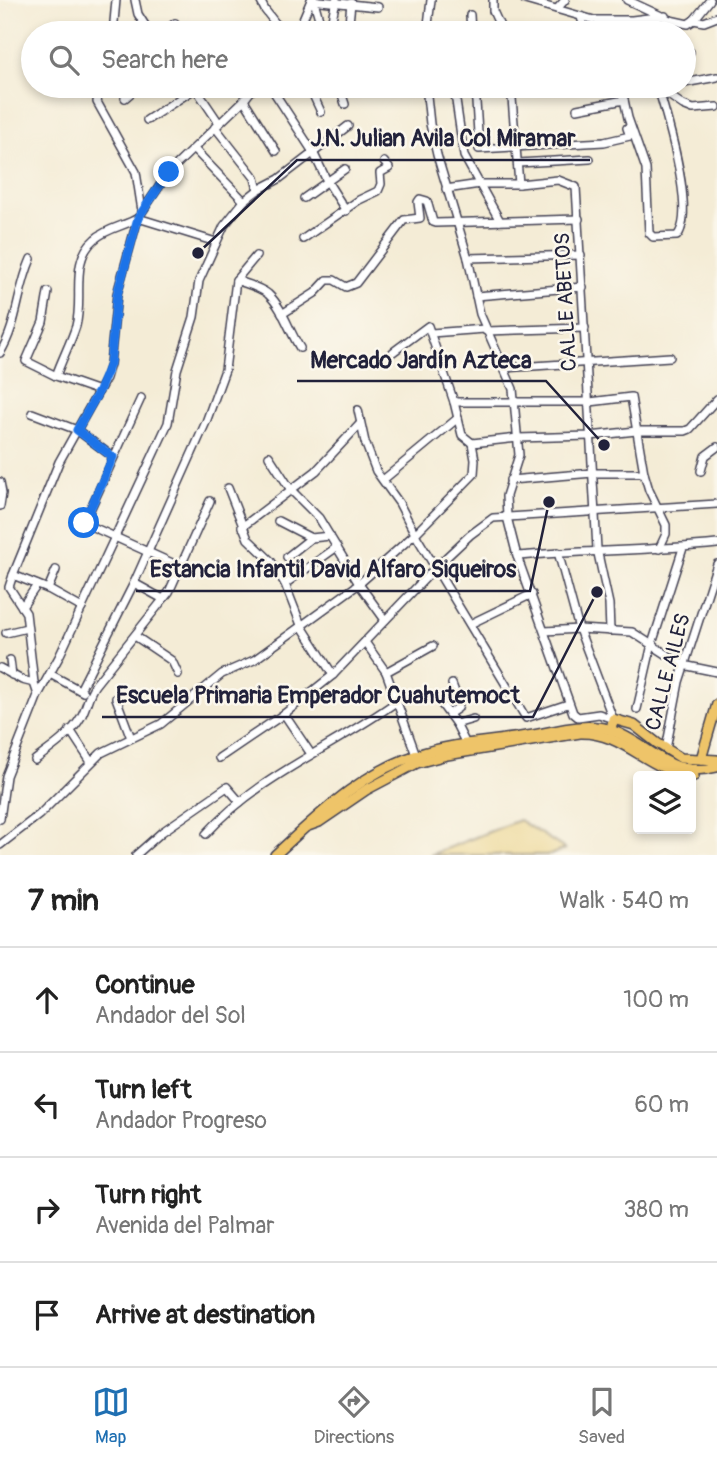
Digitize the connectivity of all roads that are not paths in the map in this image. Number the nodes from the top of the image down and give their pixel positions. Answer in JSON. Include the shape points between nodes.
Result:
{"nodes":[{"id":1,"x":116,"y":0,"type":"edge"},
{"id":2,"x":135,"y":0,"type":"edge"},
{"id":3,"x":260,"y":0,"type":"edge"},
{"id":4,"x":312,"y":0,"type":"edge"},
{"id":5,"x":493,"y":0,"type":"edge"},
{"id":6,"x":525,"y":0,"type":"edge"},
{"id":7,"x":565,"y":0,"type":"edge"},
{"id":8,"x":627,"y":0,"type":"edge"},
{"id":9,"x":710,"y":0,"type":"edge"},
{"id":10,"x":335,"y":1,"type":"edge"},
{"id":11,"x":351,"y":2,"type":"edge"},
{"id":12,"x":428,"y":2,"type":"edge"},
{"id":13,"x":378,"y":7,"type":"dead end"},
{"id":14,"x":557,"y":9,"type":"junction"},
{"id":15,"x":470,"y":15,"type":"dead end"},
{"id":16,"x":665,"y":16,"type":"junction"},
{"id":17,"x":717,"y":17,"type":"edge"},
{"id":18,"x":582,"y":20,"type":"joint"},
{"id":19,"x":694,"y":20,"type":"joint"},
{"id":20,"x":115,"y":21,"type":"edge"},
{"id":21,"x":142,"y":21,"type":"edge"},
{"id":22,"x":274,"y":21,"type":"edge"},
{"id":23,"x":302,"y":21,"type":"edge"},
{"id":24,"x":319,"y":21,"type":"edge"},
{"id":25,"x":332,"y":21,"type":"edge"},
{"id":26,"x":349,"y":21,"type":"edge"},
{"id":27,"x":427,"y":21,"type":"edge"},
{"id":28,"x":470,"y":21,"type":"edge"},
{"id":29,"x":498,"y":21,"type":"edge"},
{"id":30,"x":674,"y":21,"type":"edge"},
{"id":31,"x":717,"y":77,"type":"edge"},
{"id":32,"x":696,"y":81,"type":"edge"},
{"id":33,"x":98,"y":98,"type":"edge"},
{"id":34,"x":180,"y":98,"type":"edge"},
{"id":35,"x":202,"y":98,"type":"edge"},
{"id":36,"x":278,"y":98,"type":"edge"},
{"id":37,"x":315,"y":98,"type":"edge"},
{"id":38,"x":343,"y":98,"type":"edge"},
{"id":39,"x":427,"y":98,"type":"edge"},
{"id":40,"x":456,"y":98,"type":"edge"},
{"id":41,"x":476,"y":98,"type":"edge"},
{"id":42,"x":512,"y":98,"type":"edge"},
{"id":43,"x":661,"y":98,"type":"edge"},
{"id":44,"x":673,"y":98,"type":"edge"},
{"id":45,"x":244,"y":100,"type":"joint"},
{"id":46,"x":624,"y":100,"type":"joint"},
{"id":47,"x":345,"y":104,"type":"dead end"},
{"id":48,"x":717,"y":107,"type":"edge"},
{"id":49,"x":577,"y":109,"type":"dead end"},
{"id":50,"x":321,"y":112,"type":"dead end"},
{"id":51,"x":628,"y":118,"type":"junction"},
{"id":52,"x":147,"y":120,"type":"dead end"},
{"id":53,"x":217,"y":125,"type":"junction"},
{"id":54,"x":348,"y":126,"type":"dead end"},
{"id":55,"x":517,"y":147,"type":"junction"},
{"id":56,"x":194,"y":149,"type":"junction"},
{"id":57,"x":276,"y":151,"type":"dead end"},
{"id":58,"x":313,"y":152,"type":"junction"},
{"id":59,"x":590,"y":159,"type":"dead end"},
{"id":60,"x":519,"y":163,"type":"junction"},
{"id":61,"x":345,"y":169,"type":"dead end"},
{"id":62,"x":384,"y":169,"type":"dead end"},
{"id":63,"x":327,"y":181,"type":"junction"},
{"id":64,"x":480,"y":184,"type":"junction"},
{"id":65,"x":519,"y":184,"type":"junction"},
{"id":66,"x":446,"y":189,"type":"junction"},
{"id":67,"x":258,"y":190,"type":"junction"},
{"id":68,"x":304,"y":198,"type":"dead end"},
{"id":69,"x":244,"y":201,"type":"junction"},
{"id":70,"x":346,"y":211,"type":"junction"},
{"id":71,"x":141,"y":215,"type":"junction"},
{"id":72,"x":579,"y":219,"type":"junction"},
{"id":73,"x":456,"y":221,"type":"junction"},
{"id":74,"x":500,"y":221,"type":"junction"},
{"id":75,"x":303,"y":239,"type":"dead end"},
{"id":76,"x":216,"y":242,"type":"junction"},
{"id":77,"x":581,"y":255,"type":"junction"},
{"id":78,"x":256,"y":256,"type":"dead end"},
{"id":79,"x":468,"y":258,"type":"junction"},
{"id":80,"x":31,"y":259,"type":"dead end"},
{"id":81,"x":236,"y":280,"type":"junction"},
{"id":82,"x":583,"y":287,"type":"junction"},
{"id":83,"x":48,"y":292,"type":"dead end"},
{"id":84,"x":476,"y":296,"type":"junction"},
{"id":85,"x":282,"y":314,"type":"junction"},
{"id":86,"x":584,"y":328,"type":"junction"},
{"id":87,"x":430,"y":329,"type":"junction"},
{"id":88,"x":485,"y":330,"type":"junction"},
{"id":89,"x":300,"y":348,"type":"dead end"},
{"id":90,"x":393,"y":352,"type":"dead end"},
{"id":91,"x":0,"y":353,"type":"edge"},
{"id":92,"x":670,"y":357,"type":"dead end"},
{"id":93,"x":587,"y":363,"type":"junction"},
{"id":94,"x":503,"y":368,"type":"junction"},
{"id":95,"x":56,"y":376,"type":"junction"},
{"id":96,"x":99,"y":391,"type":"junction"},
{"id":97,"x":141,"y":398,"type":"dead end"},
{"id":98,"x":717,"y":399,"type":"edge"},
{"id":99,"x":514,"y":401,"type":"junction"},
{"id":100,"x":454,"y":402,"type":"junction"},
{"id":101,"x":590,"y":402,"type":"junction"},
{"id":102,"x":358,"y":410,"type":"dead end"},
{"id":103,"x":32,"y":413,"type":"dead end"},
{"id":104,"x":458,"y":418,"type":"junction"},
{"id":105,"x":360,"y":424,"type":"junction"},
{"id":106,"x":77,"y":430,"type":"junction"},
{"id":107,"x":636,"y":431,"type":"junction"},
{"id":108,"x":590,"y":436,"type":"junction"},
{"id":109,"x":519,"y":438,"type":"junction"},
{"id":110,"x":472,"y":443,"type":"junction"},
{"id":111,"x":717,"y":447,"type":"edge"},
{"id":112,"x":269,"y":456,"type":"dead end"},
{"id":113,"x":113,"y":457,"type":"junction"},
{"id":114,"x":701,"y":471,"type":"dead end"},
{"id":115,"x":593,"y":473,"type":"junction"},
{"id":116,"x":644,"y":473,"type":"junction"},
{"id":117,"x":383,"y":480,"type":"junction"},
{"id":118,"x":510,"y":480,"type":"junction"},
{"id":119,"x":0,"y":482,"type":"edge"},
{"id":120,"x":228,"y":488,"type":"dead end"},
{"id":121,"x":292,"y":490,"type":"junction"},
{"id":122,"x":210,"y":501,"type":"dead end"},
{"id":123,"x":717,"y":504,"type":"edge"},
{"id":124,"x":0,"y":506,"type":"edge"},
{"id":125,"x":658,"y":507,"type":"junction"},
{"id":126,"x":596,"y":510,"type":"junction"},
{"id":127,"x":507,"y":517,"type":"junction"},
{"id":128,"x":278,"y":521,"type":"dead end"},
{"id":129,"x":242,"y":527,"type":"junction"},
{"id":130,"x":415,"y":534,"type":"junction"},
{"id":131,"x":330,"y":536,"type":"junction"},
{"id":132,"x":115,"y":538,"type":"junction"},
{"id":133,"x":311,"y":538,"type":"junction"},
{"id":134,"x":717,"y":544,"type":"edge"},
{"id":135,"x":337,"y":547,"type":"junction"},
{"id":136,"x":683,"y":548,"type":"junction"},
{"id":137,"x":597,"y":549,"type":"junction"},
{"id":138,"x":659,"y":549,"type":"junction"},
{"id":139,"x":148,"y":552,"type":"junction"},
{"id":140,"x":558,"y":552,"type":"junction"},
{"id":141,"x":287,"y":556,"type":"dead end"},
{"id":142,"x":517,"y":556,"type":"junction"},
{"id":143,"x":717,"y":564,"type":"edge"},
{"id":144,"x":181,"y":567,"type":"junction"},
{"id":145,"x":435,"y":568,"type":"junction"},
{"id":146,"x":56,"y":570,"type":"dead end"},
{"id":147,"x":13,"y":575,"type":"junction"},
{"id":148,"x":134,"y":583,"type":"junction"},
{"id":149,"x":285,"y":584,"type":"junction"},
{"id":150,"x":359,"y":584,"type":"junction"},
{"id":151,"x":37,"y":585,"type":"junction"},
{"id":152,"x":48,"y":589,"type":"junction"},
{"id":153,"x":532,"y":594,"type":"junction"},
{"id":154,"x":163,"y":599,"type":"junction"},
{"id":155,"x":22,"y":607,"type":"junction"},
{"id":156,"x":82,"y":608,"type":"junction"},
{"id":157,"x":385,"y":620,"type":"junction"},
{"id":158,"x":470,"y":624,"type":"junction"},
{"id":159,"x":301,"y":625,"type":"junction"},
{"id":160,"x":27,"y":628,"type":"junction"},
{"id":161,"x":579,"y":629,"type":"junction"},
{"id":162,"x":545,"y":631,"type":"junction"},
{"id":163,"x":610,"y":631,"type":"junction"},
{"id":164,"x":6,"y":633,"type":"dead end"},
{"id":165,"x":135,"y":636,"type":"junction"},
{"id":166,"x":365,"y":642,"type":"junction"},
{"id":167,"x":652,"y":644,"type":"junction"},
{"id":168,"x":433,"y":646,"type":"dead end"},
{"id":169,"x":10,"y":660,"type":"dead end"},
{"id":170,"x":683,"y":665,"type":"junction"},
{"id":171,"x":0,"y":668,"type":"edge"},
{"id":172,"x":386,"y":672,"type":"junction"},
{"id":173,"x":717,"y":672,"type":"edge"},
{"id":174,"x":50,"y":674,"type":"junction"},
{"id":175,"x":178,"y":674,"type":"dead end"},
{"id":176,"x":12,"y":675,"type":"junction"},
{"id":177,"x":333,"y":675,"type":"junction"},
{"id":178,"x":34,"y":683,"type":"junction"},
{"id":179,"x":452,"y":684,"type":"dead end"},
{"id":180,"x":80,"y":690,"type":"junction"},
{"id":181,"x":89,"y":694,"type":"junction"},
{"id":182,"x":38,"y":695,"type":"junction"},
{"id":183,"x":116,"y":698,"type":"dead end"},
{"id":184,"x":396,"y":702,"type":"junction"},
{"id":185,"x":440,"y":702,"type":"dead end"},
{"id":186,"x":568,"y":704,"type":"junction"},
{"id":187,"x":717,"y":704,"type":"edge"},
{"id":188,"x":637,"y":709,"type":"dead end"},
{"id":189,"x":284,"y":714,"type":"junction"},
{"id":190,"x":449,"y":714,"type":"junction"},
{"id":191,"x":472,"y":719,"type":"dead end"},
{"id":192,"x":613,"y":719,"type":"junction"},
{"id":193,"x":456,"y":724,"type":"junction"},
{"id":194,"x":70,"y":730,"type":"junction"},
{"id":195,"x":611,"y":730,"type":"junction"},
{"id":196,"x":131,"y":738,"type":"junction"},
{"id":197,"x":467,"y":746,"type":"junction"},
{"id":198,"x":666,"y":749,"type":"junction"},
{"id":199,"x":311,"y":754,"type":"junction"},
{"id":200,"x":416,"y":755,"type":"junction"},
{"id":201,"x":219,"y":758,"type":"dead end"},
{"id":202,"x":701,"y":759,"type":"junction"},
{"id":203,"x":35,"y":760,"type":"dead end"},
{"id":204,"x":717,"y":760,"type":"edge"},
{"id":205,"x":91,"y":762,"type":"junction"},
{"id":206,"x":717,"y":767,"type":"edge"},
{"id":207,"x":717,"y":772,"type":"edge"},
{"id":208,"x":240,"y":802,"type":"junction"},
{"id":209,"x":0,"y":819,"type":"edge"},
{"id":210,"x":306,"y":827,"type":"junction"},
{"id":211,"x":206,"y":834,"type":"dead end"},
{"id":212,"x":0,"y":845,"type":"edge"},
{"id":213,"x":136,"y":855,"type":"edge"},
{"id":214,"x":275,"y":855,"type":"edge"}],
"edges":[{"from":1,"to":20,"type":"street"},
{"from":2,"to":21,"type":"street"},
{"from":3,"to":22,"type":"street"},
{"from":4,"to":10,"type":"street"},
{"from":4,"to":23,"type":"street"},
{"from":4,"to":24,"type":"street"},
{"from":5,"to":29,"type":"street"},
{"from":6,"to":14,"type":"street"},
{"from":7,"to":14,"type":"street"},
{"from":8,"to":16,"type":"street"},
{"from":9,"to":19,"type":"street"},
{"from":10,"to":11,"type":"street"},
{"from":10,"to":25,"type":"street"},
{"from":11,"to":13,"type":"street"},
{"from":11,"to":26,"type":"street"},
{"from":12,"to":27,"type":"street"},
{"from":14,"to":18,"type":"street"},
{"from":15,"to":28,"type":"street"},
{"from":16,"to":18,"type":"street"},
{"from":16,"to":30,"type":"street"},
{"from":17,"to":19,"type":"street"},
{"from":31,"to":32,"type":"street"},
{"from":33,"to":71,"type":"street","via":[[136,172]]},
{"from":34,"to":52,"type":"street"},
{"from":35,"to":53,"type":"street"},
{"from":36,"to":58,"type":"street"},
{"from":37,"to":50,"type":"street"},
{"from":38,"to":47,"type":"street"},
{"from":39,"to":66,"type":"street"},
{"from":40,"to":64,"type":"street","via":[[464,156]]},
{"from":41,"to":55,"type":"street","via":[[479,149]]},
{"from":42,"to":55,"type":"street"},
{"from":43,"to":51,"type":"street","via":[[679,162],[682,207],[677,236],[651,236],[645,164]]},
{"from":44,"to":48,"type":"street","via":[[683,106]]},
{"from":45,"to":53,"type":"street"},
{"from":45,"to":57,"type":"street"},
{"from":46,"to":49,"type":"street"},
{"from":46,"to":51,"type":"street"},
{"from":51,"to":55,"type":"street","via":[[625,124],[630,136]]},
{"from":53,"to":56,"type":"street"},
{"from":53,"to":67,"type":"street","via":[[255,178]]},
{"from":54,"to":58,"type":"street"},
{"from":55,"to":60,"type":"street"},
{"from":56,"to":69,"type":"street"},
{"from":56,"to":71,"type":"street","via":[[169,172]]},
{"from":58,"to":63,"type":"street"},
{"from":58,"to":67,"type":"street"},
{"from":59,"to":60,"type":"street"},
{"from":60,"to":65,"type":"street"},
{"from":61,"to":63,"type":"street"},
{"from":62,"to":70,"type":"street","via":[[378,191]]},
{"from":63,"to":68,"type":"street"},
{"from":63,"to":70,"type":"street"},
{"from":64,"to":65,"type":"street"},
{"from":64,"to":66,"type":"street"},
{"from":64,"to":74,"type":"street"},
{"from":65,"to":72,"type":"street","name":"CALLE ABETOS","via":[[558,180],[576,187]]},
{"from":66,"to":73,"type":"street"},
{"from":67,"to":69,"type":"street"},
{"from":69,"to":76,"type":"street"},
{"from":70,"to":75,"type":"street"},
{"from":71,"to":76,"type":"street"},
{"from":71,"to":95,"type":"street","via":[[98,236],[85,252],[79,267],[76,325]]},
{"from":71,"to":96,"type":"street","via":[[117,295],[110,364]]},
{"from":72,"to":74,"type":"street"},
{"from":72,"to":77,"type":"street","name":"CALLE ABETOS"},
{"from":73,"to":74,"type":"street"},
{"from":73,"to":79,"type":"street"},
{"from":73,"to":85,"type":"street","via":[[433,222],[424,199],[419,199],[418,220],[407,218],[356,283],[346,287],[327,280]]},
{"from":76,"to":132,"type":"street","via":[[196,295],[168,422]]},
{"from":77,"to":79,"type":"street"},
{"from":77,"to":82,"type":"street","name":"CALLE ABETOS"},
{"from":78,"to":81,"type":"street"},
{"from":79,"to":84,"type":"street"},
{"from":80,"to":91,"type":"street","via":[[12,329]]},
{"from":81,"to":85,"type":"street","via":[[268,294]]},
{"from":81,"to":139,"type":"street","via":[[225,370]]},
{"from":82,"to":84,"type":"street"},
{"from":82,"to":86,"type":"street","name":"CALLE ABETOS"},
{"from":83,"to":95,"type":"street","via":[[43,322],[26,361]]},
{"from":84,"to":88,"type":"street"},
{"from":85,"to":89,"type":"street"},
{"from":86,"to":88,"type":"street"},
{"from":86,"to":93,"type":"street","name":"CALLE ABETOS"},
{"from":87,"to":88,"type":"street"},
{"from":87,"to":90,"type":"street"},
{"from":87,"to":100,"type":"street"},
{"from":88,"to":94,"type":"street"},
{"from":92,"to":93,"type":"street"},
{"from":93,"to":94,"type":"street"},
{"from":93,"to":101,"type":"street","name":"CALLE ABETOS"},
{"from":94,"to":99,"type":"street"},
{"from":95,"to":96,"type":"street"},
{"from":96,"to":106,"type":"street"},
{"from":97,"to":113,"type":"street"},
{"from":98,"to":107,"type":"street","via":[[685,431]]},
{"from":99,"to":100,"type":"street"},
{"from":99,"to":101,"type":"street"},
{"from":99,"to":109,"type":"street"},
{"from":100,"to":104,"type":"street"},
{"from":101,"to":107,"type":"street","via":[[631,397]]},
{"from":101,"to":108,"type":"street","name":"CALLE ABETOS"},
{"from":102,"to":105,"type":"street"},
{"from":103,"to":106,"type":"street"},
{"from":104,"to":110,"type":"street","via":[[462,435]]},
{"from":104,"to":117,"type":"street"},
{"from":105,"to":117,"type":"street"},
{"from":105,"to":121,"type":"street"},
{"from":106,"to":113,"type":"street"},
{"from":106,"to":147,"type":"street","via":[[59,462]]},
{"from":107,"to":108,"type":"street"},
{"from":107,"to":116,"type":"street"},
{"from":108,"to":109,"type":"street"},
{"from":108,"to":115,"type":"street","name":"CALLE ABETOS"},
{"from":109,"to":110,"type":"street"},
{"from":109,"to":118,"type":"street","via":[[519,455]]},
{"from":110,"to":130,"type":"street","via":[[474,474]]},
{"from":111,"to":114,"type":"street","via":[[705,456]]},
{"from":112,"to":121,"type":"street"},
{"from":113,"to":132,"type":"street","via":[[84,523]]},
{"from":115,"to":116,"type":"street"},
{"from":115,"to":118,"type":"street"},
{"from":115,"to":126,"type":"street","name":"CALLE ABETOS"},
{"from":116,"to":125,"type":"street"},
{"from":117,"to":130,"type":"street"},
{"from":118,"to":127,"type":"street"},
{"from":119,"to":124,"type":"street"},
{"from":120,"to":129,"type":"street"},
{"from":121,"to":129,"type":"street"},
{"from":121,"to":131,"type":"street"},
{"from":122,"to":144,"type":"street"},
{"from":123,"to":125,"type":"street"},
{"from":125,"to":126,"type":"street"},
{"from":125,"to":138,"type":"street","via":[[666,525]]},
{"from":126,"to":127,"type":"street"},
{"from":126,"to":137,"type":"street","name":"CALLE ABETOS"},
{"from":127,"to":142,"type":"street"},
{"from":127,"to":145,"type":"street","via":[[481,525]]},
{"from":128,"to":133,"type":"street"},
{"from":129,"to":149,"type":"street"},
{"from":130,"to":145,"type":"street"},
{"from":130,"to":150,"type":"street"},
{"from":131,"to":133,"type":"street"},
{"from":131,"to":135,"type":"street"},
{"from":132,"to":139,"type":"street"},
{"from":132,"to":156,"type":"street"},
{"from":133,"to":141,"type":"street"},
{"from":134,"to":136,"type":"street"},
{"from":135,"to":149,"type":"street"},
{"from":135,"to":150,"type":"street"},
{"from":136,"to":138,"type":"street"},
{"from":136,"to":167,"type":"street"},
{"from":137,"to":138,"type":"street"},
{"from":137,"to":140,"type":"street"},
{"from":137,"to":163,"type":"street","name":"CALLE ABETOS"},
{"from":139,"to":144,"type":"street"},
{"from":139,"to":148,"type":"street"},
{"from":140,"to":142,"type":"street"},
{"from":140,"to":161,"type":"street"},
{"from":142,"to":153,"type":"street"},
{"from":143,"to":170,"type":"street","name":"CALLE AILES"},
{"from":144,"to":154,"type":"street"},
{"from":145,"to":157,"type":"street"},
{"from":145,"to":158,"type":"street"},
{"from":146,"to":152,"type":"street"},
{"from":147,"to":151,"type":"street"},
{"from":147,"to":155,"type":"street","via":[[9,587]]},
{"from":148,"to":154,"type":"street"},
{"from":148,"to":180,"type":"street"},
{"from":149,"to":159,"type":"street"},
{"from":150,"to":157,"type":"street"},
{"from":150,"to":159,"type":"street"},
{"from":151,"to":152,"type":"street"},
{"from":151,"to":155,"type":"street"},
{"from":152,"to":156,"type":"street"},
{"from":153,"to":158,"type":"street"},
{"from":153,"to":162,"type":"street"},
{"from":154,"to":165,"type":"street"},
{"from":155,"to":160,"type":"street"},
{"from":156,"to":174,"type":"street"},
{"from":157,"to":166,"type":"street"},
{"from":158,"to":186,"type":"street","via":[[526,718]]},
{"from":159,"to":177,"type":"street"},
{"from":159,"to":196,"type":"street","via":[[254,660],[222,674],[161,724]]},
{"from":160,"to":164,"type":"street"},
{"from":160,"to":178,"type":"street"},
{"from":161,"to":162,"type":"street"},
{"from":161,"to":163,"type":"street"},
{"from":161,"to":192,"type":"street"},
{"from":162,"to":186,"type":"street"},
{"from":163,"to":167,"type":"street","via":[[632,632]]},
{"from":165,"to":175,"type":"street","via":[[172,661]]},
{"from":165,"to":181,"type":"street"},
{"from":166,"to":172,"type":"street"},
{"from":166,"to":177,"type":"street"},
{"from":167,"to":170,"type":"street"},
{"from":167,"to":188,"type":"street"},
{"from":168,"to":172,"type":"street"},
{"from":169,"to":176,"type":"street"},
{"from":170,"to":173,"type":"street"},
{"from":170,"to":198,"type":"street","name":"CALLE AILES"},
{"from":171,"to":176,"type":"street"},
{"from":172,"to":184,"type":"street"},
{"from":174,"to":180,"type":"street"},
{"from":174,"to":182,"type":"street"},
{"from":176,"to":178,"type":"street"},
{"from":177,"to":189,"type":"street"},
{"from":178,"to":182,"type":"street"},
{"from":179,"to":190,"type":"street","via":[[458,708]]},
{"from":180,"to":181,"type":"street"},
{"from":181,"to":194,"type":"street"},
{"from":182,"to":209,"type":"street","via":[[6,776]]},
{"from":183,"to":196,"type":"street"},
{"from":184,"to":199,"type":"street"},
{"from":184,"to":200,"type":"street"},
{"from":185,"to":190,"type":"street"},
{"from":186,"to":192,"type":"street","via":[[578,717],[599,714]]},
{"from":187,"to":202,"type":"main road"},
{"from":189,"to":199,"type":"street"},
{"from":189,"to":201,"type":"street"},
{"from":190,"to":193,"type":"street"},
{"from":191,"to":193,"type":"street"},
{"from":192,"to":195,"type":"main road"},
{"from":192,"to":198,"type":"main road","via":[[634,725]]},
{"from":193,"to":197,"type":"street"},
{"from":194,"to":203,"type":"street"},
{"from":194,"to":205,"type":"street"},
{"from":195,"to":197,"type":"main road","via":[[579,727]]},
{"from":195,"to":206,"type":"main road","via":[[674,766],[687,770]]},
{"from":196,"to":205,"type":"street"},
{"from":197,"to":200,"type":"main road"},
{"from":198,"to":202,"type":"main road","via":[[681,758]]},
{"from":199,"to":208,"type":"street"},
{"from":200,"to":210,"type":"main road","via":[[340,797]]},
{"from":202,"to":204,"type":"main road"},
{"from":205,"to":212,"type":"street","via":[[39,815]]},
{"from":207,"to":210,"type":"main road","via":[[695,776],[669,771],[614,739],[580,733],[417,763]]},
{"from":208,"to":211,"type":"street"},
{"from":208,"to":213,"type":"street","via":[[227,787]]},
{"from":210,"to":214,"type":"main road"}]}
